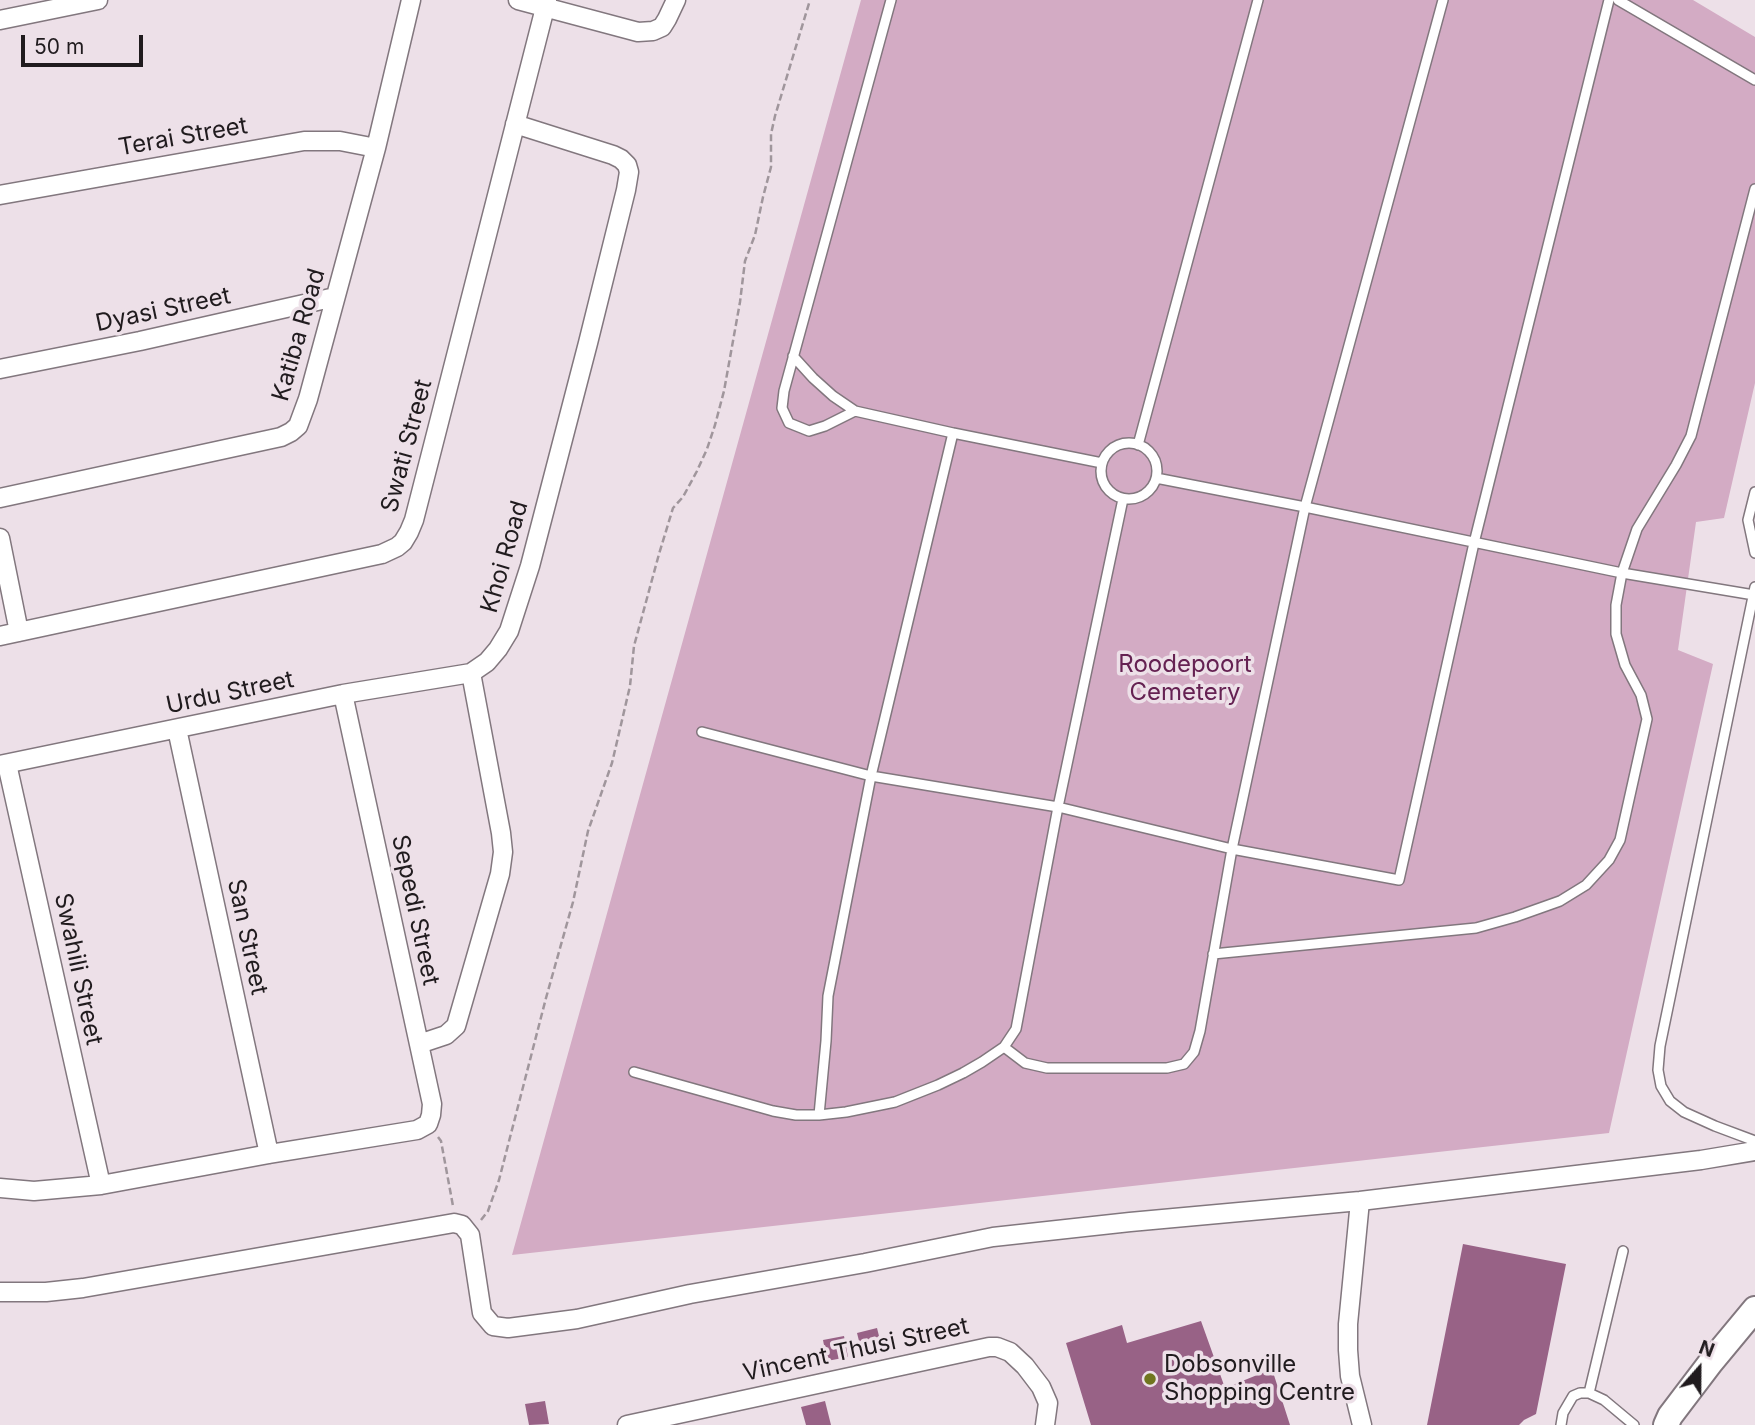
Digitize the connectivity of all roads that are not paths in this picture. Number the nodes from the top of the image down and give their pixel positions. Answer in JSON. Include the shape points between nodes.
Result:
{"nodes":[{"id":1,"x":99,"y":0,"type":"edge"},
{"id":2,"x":411,"y":0,"type":"edge"},
{"id":3,"x":518,"y":0,"type":"edge"},
{"id":4,"x":676,"y":0,"type":"edge"},
{"id":5,"x":891,"y":0,"type":"edge"},
{"id":6,"x":1258,"y":0,"type":"edge"},
{"id":7,"x":1443,"y":0,"type":"edge"},
{"id":8,"x":1609,"y":0,"type":"edge"},
{"id":9,"x":1618,"y":0,"type":"edge"},
{"id":10,"x":546,"y":4,"type":"edge"},
{"id":11,"x":0,"y":20,"type":"edge"},
{"id":12,"x":1755,"y":80,"type":"edge"},
{"id":13,"x":515,"y":124,"type":"junction"},
{"id":14,"x":376,"y":148,"type":"junction"},
{"id":15,"x":1755,"y":189,"type":"edge"},
{"id":16,"x":0,"y":195,"type":"edge"},
{"id":17,"x":335,"y":297,"type":"junction"},
{"id":18,"x":793,"y":356,"type":"junction"},
{"id":19,"x":0,"y":369,"type":"edge"},
{"id":20,"x":855,"y":411,"type":"junction"},
{"id":21,"x":953,"y":433,"type":"junction"},
{"id":22,"x":1138,"y":445,"type":"junction"},
{"id":23,"x":1102,"y":463,"type":"junction"},
{"id":24,"x":1156,"y":478,"type":"junction"},
{"id":25,"x":1755,"y":492,"type":"edge"},
{"id":26,"x":0,"y":498,"type":"edge"},
{"id":27,"x":1123,"y":499,"type":"junction"},
{"id":28,"x":1305,"y":507,"type":"junction"},
{"id":29,"x":0,"y":538,"type":"edge"},
{"id":30,"x":1474,"y":543,"type":"junction"},
{"id":31,"x":1755,"y":553,"type":"edge"},
{"id":32,"x":1622,"y":573,"type":"junction"},
{"id":33,"x":1754,"y":591,"type":"edge"},
{"id":34,"x":19,"y":632,"type":"junction"},
{"id":35,"x":0,"y":636,"type":"edge"},
{"id":36,"x":471,"y":673,"type":"junction"},
{"id":37,"x":343,"y":694,"type":"junction"},
{"id":38,"x":177,"y":729,"type":"junction"},
{"id":39,"x":702,"y":732,"type":"dead end"},
{"id":40,"x":4,"y":764,"type":"edge"},
{"id":41,"x":871,"y":776,"type":"junction"},
{"id":42,"x":1058,"y":807,"type":"junction"},
{"id":43,"x":1233,"y":849,"type":"junction"},
{"id":44,"x":1213,"y":954,"type":"junction"},
{"id":45,"x":419,"y":1044,"type":"junction"},
{"id":46,"x":1004,"y":1046,"type":"junction"},
{"id":47,"x":634,"y":1072,"type":"dead end"},
{"id":48,"x":819,"y":1115,"type":"junction"},
{"id":49,"x":1755,"y":1141,"type":"edge"},
{"id":50,"x":1755,"y":1151,"type":"edge"},
{"id":51,"x":269,"y":1154,"type":"junction"},
{"id":52,"x":100,"y":1185,"type":"junction"},
{"id":53,"x":0,"y":1188,"type":"edge"},
{"id":54,"x":1360,"y":1201,"type":"junction"},
{"id":55,"x":1623,"y":1251,"type":"dead end"},
{"id":56,"x":0,"y":1292,"type":"edge"},
{"id":57,"x":1755,"y":1309,"type":"edge"},
{"id":58,"x":1589,"y":1393,"type":"junction"},
{"id":59,"x":627,"y":1425,"type":"edge"},
{"id":60,"x":1045,"y":1425,"type":"edge"},
{"id":61,"x":1362,"y":1425,"type":"edge"},
{"id":62,"x":1561,"y":1425,"type":"edge"},
{"id":63,"x":1634,"y":1425,"type":"edge"},
{"id":64,"x":1666,"y":1425,"type":"edge"}],
"edges":[{"from":1,"to":11,"type":"street"},
{"from":2,"to":14,"type":"street","name":"Katiba Road"},
{"from":3,"to":10,"type":"street"},
{"from":4,"to":10,"type":"street","via":[[662,26],[638,32]]},
{"from":5,"to":18,"type":"lane"},
{"from":6,"to":22,"type":"lane"},
{"from":7,"to":28,"type":"lane"},
{"from":8,"to":30,"type":"lane"},
{"from":9,"to":12,"type":"lane"},
{"from":10,"to":13,"type":"street","name":"Swati Street"},
{"from":13,"to":34,"type":"street","name":"Swati Street","via":[[414,520],[403,542],[382,554]]},
{"from":13,"to":36,"type":"street","name":"Khoi Road","via":[[613,155],[629,172],[519,604],[498,649]]},
{"from":14,"to":16,"type":"street","name":"Terai Street","via":[[304,141]]},
{"from":14,"to":17,"type":"street","name":"Katiba Road"},
{"from":15,"to":32,"type":"lane","via":[[1691,436],[1637,529]]},
{"from":17,"to":19,"type":"street","name":"Dyasi Street"},
{"from":17,"to":26,"type":"street","name":"Katiba Road","via":[[303,416],[291,432],[281,438]]},
{"from":18,"to":20,"type":"lane"},
{"from":18,"to":20,"type":"lane","via":[[782,408],[789,423],[809,431]]},
{"from":20,"to":21,"type":"lane"},
{"from":21,"to":23,"type":"lane"},
{"from":21,"to":41,"type":"lane"},
{"from":22,"to":23,"type":"lane","via":[[1112,448]]},
{"from":22,"to":24,"type":"lane","via":[[1152,454]]},
{"from":23,"to":27,"type":"lane","via":[[1102,481]]},
{"from":24,"to":27,"type":"lane","via":[[1147,493]]},
{"from":24,"to":28,"type":"lane"},
{"from":25,"to":31,"type":"lane","via":[[1748,520]]},
{"from":27,"to":42,"type":"lane"},
{"from":28,"to":30,"type":"lane"},
{"from":28,"to":43,"type":"lane"},
{"from":29,"to":34,"type":"street"},
{"from":30,"to":32,"type":"lane"},
{"from":30,"to":43,"type":"lane","via":[[1399,880]]},
{"from":32,"to":33,"type":"lane"},
{"from":32,"to":44,"type":"lane","via":[[1616,634],[1647,719],[1619,839],[1609,860],[1586,885],[1560,901],[1476,928]]},
{"from":33,"to":49,"type":"lane","via":[[1658,1070],[1670,1101],[1684,1112]]},
{"from":34,"to":35,"type":"street","name":"Swati Street"},
{"from":36,"to":37,"type":"street","name":"Urdu Street"},
{"from":36,"to":45,"type":"street","via":[[501,833],[500,874],[456,1026],[446,1035]]},
{"from":37,"to":38,"type":"street","name":"Urdu Street"},
{"from":37,"to":45,"type":"street","name":"Sepedi Street"},
{"from":38,"to":40,"type":"street","name":"Urdu Street"},
{"from":38,"to":51,"type":"street","name":"San Street"},
{"from":39,"to":41,"type":"lane"},
{"from":40,"to":52,"type":"street","name":"Swahili Street"},
{"from":41,"to":42,"type":"lane"},
{"from":41,"to":48,"type":"lane","via":[[828,996]]},
{"from":42,"to":43,"type":"lane"},
{"from":42,"to":46,"type":"lane","via":[[1016,1029]]},
{"from":43,"to":44,"type":"lane"},
{"from":44,"to":46,"type":"lane","via":[[1200,1031],[1194,1052],[1184,1064],[1167,1068],[1047,1068],[1026,1063]]},
{"from":45,"to":51,"type":"street","name":"Sepedi Street","via":[[432,1104],[422,1127]]},
{"from":46,"to":48,"type":"lane","via":[[963,1073],[906,1098]]},
{"from":47,"to":48,"type":"lane","via":[[773,1111]]},
{"from":50,"to":54,"type":"street"},
{"from":51,"to":52,"type":"street"},
{"from":52,"to":53,"type":"street","via":[[34,1191]]},
{"from":54,"to":56,"type":"street","via":[[993,1237],[577,1319],[508,1328],[493,1326],[482,1313],[470,1235],[454,1223],[83,1288]]},
{"from":54,"to":61,"type":"street","via":[[1348,1337],[1350,1376]]},
{"from":55,"to":58,"type":"lane"},
{"from":57,"to":64,"type":"main road"},
{"from":58,"to":62,"type":"lane","via":[[1573,1396]]},
{"from":58,"to":63,"type":"lane"},
{"from":59,"to":60,"type":"street","name":"Vincent Thusi Street","via":[[989,1347],[1010,1352],[1041,1387],[1048,1404]]}]}
